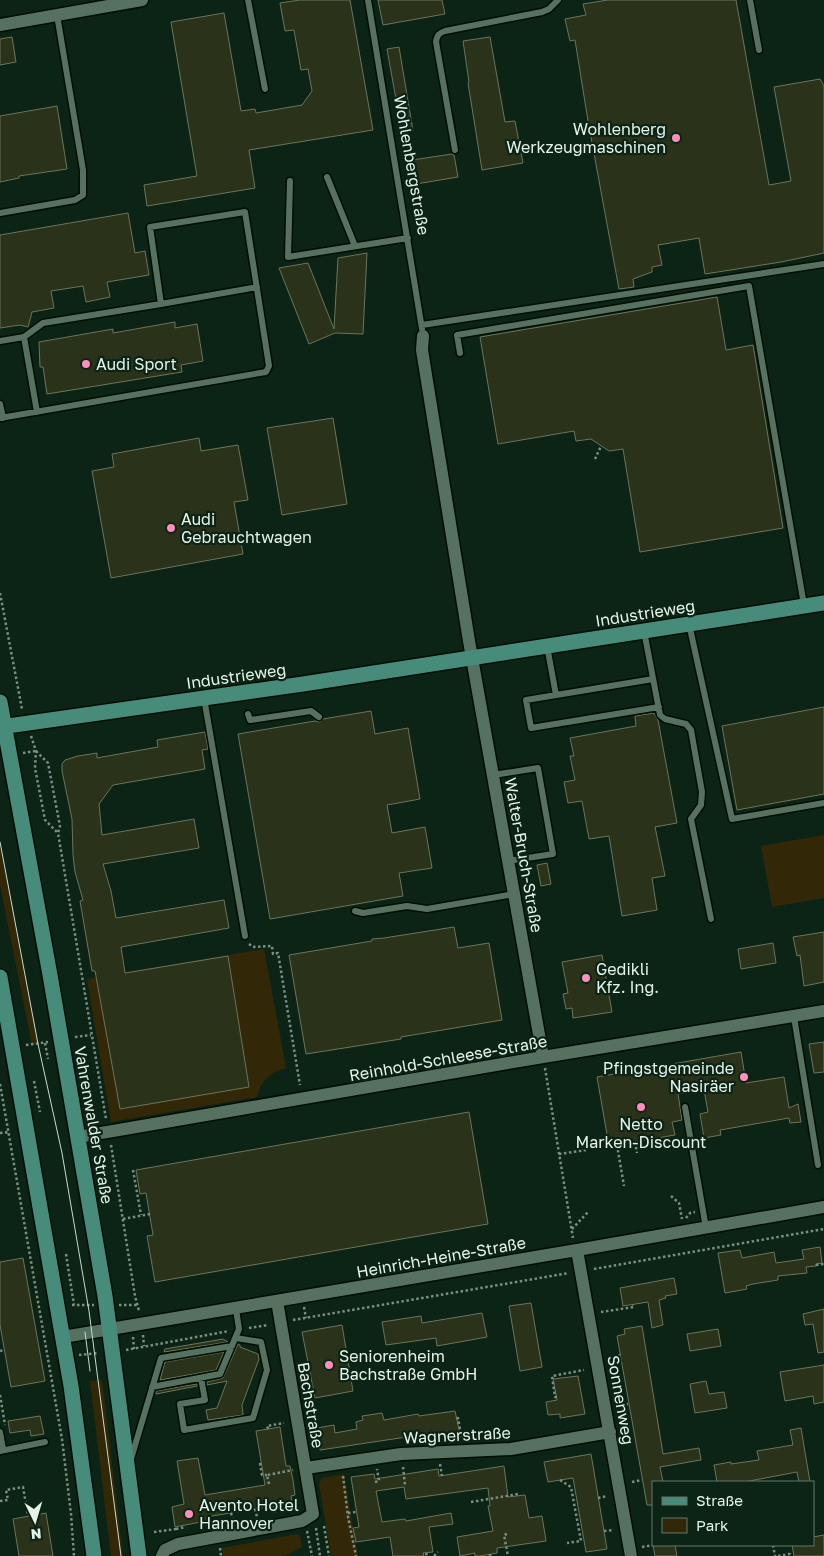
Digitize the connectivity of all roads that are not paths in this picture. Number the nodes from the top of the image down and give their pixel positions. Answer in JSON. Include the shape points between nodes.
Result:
{"nodes":[{"id":1,"x":142,"y":0,"type":"edge"},
{"id":2,"x":248,"y":0,"type":"edge"},
{"id":3,"x":368,"y":0,"type":"edge"},
{"id":4,"x":558,"y":0,"type":"edge"},
{"id":5,"x":750,"y":0,"type":"edge"},
{"id":6,"x":56,"y":15,"type":"junction"},
{"id":7,"x":0,"y":25,"type":"edge"},
{"id":8,"x":759,"y":50,"type":"dead end"},
{"id":9,"x":265,"y":89,"type":"dead end"},
{"id":10,"x":455,"y":150,"type":"dead end"},
{"id":11,"x":327,"y":177,"type":"dead end"},
{"id":12,"x":290,"y":181,"type":"dead end"},
{"id":13,"x":0,"y":213,"type":"edge"},
{"id":14,"x":408,"y":238,"type":"junction"},
{"id":15,"x":355,"y":246,"type":"junction"},
{"id":16,"x":824,"y":264,"type":"edge"},
{"id":17,"x":257,"y":288,"type":"junction"},
{"id":18,"x":161,"y":304,"type":"junction"},
{"id":19,"x":423,"y":330,"type":"junction"},
{"id":20,"x":24,"y":336,"type":"junction"},
{"id":21,"x":0,"y":341,"type":"edge"},
{"id":22,"x":460,"y":353,"type":"dead end"},
{"id":23,"x":0,"y":404,"type":"edge"},
{"id":24,"x":37,"y":412,"type":"junction"},
{"id":25,"x":1,"y":418,"type":"edge"},
{"id":26,"x":824,"y":602,"type":"edge"},
{"id":27,"x":804,"y":605,"type":"junction"},
{"id":28,"x":689,"y":623,"type":"junction"},
{"id":29,"x":644,"y":630,"type":"junction"},
{"id":30,"x":547,"y":646,"type":"junction"},
{"id":31,"x":472,"y":658,"type":"junction"},
{"id":32,"x":653,"y":679,"type":"junction"},
{"id":33,"x":556,"y":695,"type":"junction"},
{"id":34,"x":204,"y":698,"type":"junction"},
{"id":35,"x":0,"y":702,"type":"edge"},
{"id":36,"x":658,"y":707,"type":"junction"},
{"id":37,"x":248,"y":714,"type":"dead end"},
{"id":38,"x":319,"y":717,"type":"dead end"},
{"id":39,"x":2,"y":726,"type":"edge"},
{"id":40,"x":493,"y":776,"type":"junction"},
{"id":41,"x":824,"y":803,"type":"edge"},
{"id":42,"x":508,"y":861,"type":"junction"},
{"id":43,"x":514,"y":894,"type":"junction"},
{"id":44,"x":355,"y":911,"type":"dead end"},
{"id":45,"x":711,"y":919,"type":"dead end"},
{"id":46,"x":246,"y":936,"type":"road end"},
{"id":47,"x":0,"y":977,"type":"edge"},
{"id":48,"x":824,"y":1011,"type":"edge"},
{"id":49,"x":794,"y":1017,"type":"junction"},
{"id":50,"x":543,"y":1057,"type":"junction"},
{"id":51,"x":685,"y":1107,"type":"dead end"},
{"id":52,"x":78,"y":1137,"type":"junction"},
{"id":53,"x":818,"y":1165,"type":"dead end"},
{"id":54,"x":824,"y":1207,"type":"edge"},
{"id":55,"x":706,"y":1228,"type":"junction"},
{"id":56,"x":577,"y":1250,"type":"junction"},
{"id":57,"x":277,"y":1301,"type":"junction"},
{"id":58,"x":236,"y":1309,"type":"junction"},
{"id":59,"x":109,"y":1330,"type":"junction"},
{"id":60,"x":63,"y":1337,"type":"junction"},
{"id":61,"x":236,"y":1338,"type":"junction"},
{"id":62,"x":232,"y":1346,"type":"junction"},
{"id":63,"x":201,"y":1378,"type":"junction"},
{"id":64,"x":152,"y":1386,"type":"junction"},
{"id":65,"x":0,"y":1432,"type":"edge"},
{"id":66,"x":610,"y":1432,"type":"junction"},
{"id":67,"x":45,"y":1442,"type":"dead end"},
{"id":68,"x":4,"y":1449,"type":"edge"},
{"id":69,"x":128,"y":1467,"type":"junction"},
{"id":70,"x":301,"y":1469,"type":"junction"},
{"id":71,"x":636,"y":1552,"type":"edge"},
{"id":72,"x":163,"y":1553,"type":"edge"},
{"id":73,"x":94,"y":1556,"type":"edge"},
{"id":74,"x":140,"y":1556,"type":"edge"}],
"edges":[{"from":1,"to":6,"type":"street"},
{"from":2,"to":9,"type":"lane"},
{"from":3,"to":14,"type":"lane","name":"Wohlenbergstraße"},
{"from":4,"to":10,"type":"lane","via":[[549,10],[440,32],[437,36]]},
{"from":5,"to":8,"type":"lane"},
{"from":6,"to":7,"type":"street"},
{"from":6,"to":13,"type":"lane","via":[[83,170],[83,195],[75,200]]},
{"from":11,"to":15,"type":"lane"},
{"from":12,"to":15,"type":"lane","via":[[288,257]]},
{"from":14,"to":15,"type":"lane"},
{"from":14,"to":19,"type":"lane","name":"Wohlenbergstraße"},
{"from":16,"to":19,"type":"lane"},
{"from":17,"to":18,"type":"lane"},
{"from":17,"to":18,"type":"lane","via":[[245,212],[150,227]]},
{"from":17,"to":24,"type":"lane","via":[[269,366],[266,372]]},
{"from":18,"to":20,"type":"lane","via":[[42,323]]},
{"from":19,"to":31,"type":"street","via":[[422,350]]},
{"from":20,"to":21,"type":"lane"},
{"from":20,"to":24,"type":"lane"},
{"from":22,"to":27,"type":"lane","via":[[457,335],[749,286]]},
{"from":23,"to":25,"type":"lane"},
{"from":24,"to":25,"type":"lane"},
{"from":26,"to":27,"type":"main road","name":"Industrieweg"},
{"from":27,"to":28,"type":"main road","name":"Industrieweg"},
{"from":28,"to":29,"type":"main road","name":"Industrieweg"},
{"from":28,"to":41,"type":"lane","via":[[732,819]]},
{"from":29,"to":30,"type":"main road","name":"Industrieweg"},
{"from":29,"to":32,"type":"lane"},
{"from":30,"to":31,"type":"main road","name":"Industrieweg"},
{"from":30,"to":33,"type":"lane"},
{"from":31,"to":34,"type":"main road","name":"Industrieweg"},
{"from":31,"to":40,"type":"street","name":"Walter-Bruch-Straße"},
{"from":32,"to":33,"type":"lane"},
{"from":32,"to":36,"type":"lane"},
{"from":33,"to":36,"type":"lane","via":[[526,700],[531,728]]},
{"from":34,"to":39,"type":"main road","name":"Industrieweg"},
{"from":34,"to":46,"type":"lane"},
{"from":35,"to":39,"type":"main road","name":"Vahrenwalder Straße"},
{"from":36,"to":45,"type":"lane","via":[[665,719],[686,724],[691,730],[702,792],[701,805],[691,819]]},
{"from":37,"to":38,"type":"lane","via":[[250,720],[311,712]]},
{"from":39,"to":52,"type":"main road","name":"Vahrenwalder Straße","via":[[49,965]]},
{"from":40,"to":42,"type":"street","name":"Walter-Bruch-Straße"},
{"from":40,"to":42,"type":"lane","via":[[538,768],[554,854]]},
{"from":42,"to":43,"type":"street","name":"Walter-Bruch-Straße"},
{"from":43,"to":44,"type":"lane","via":[[427,909],[407,906],[363,913]]},
{"from":43,"to":50,"type":"street","name":"Walter-Bruch-Straße"},
{"from":47,"to":60,"type":"main road"},
{"from":48,"to":49,"type":"street","name":"Reinhold-Schleese-Straße"},
{"from":49,"to":50,"type":"street","name":"Reinhold-Schleese-Straße"},
{"from":49,"to":53,"type":"lane"},
{"from":50,"to":52,"type":"street","name":"Reinhold-Schleese-Straße"},
{"from":51,"to":55,"type":"lane"},
{"from":52,"to":59,"type":"main road","name":"Vahrenwalder Straße"},
{"from":54,"to":55,"type":"street","name":"Heinrich-Heine-Straße"},
{"from":55,"to":56,"type":"street","name":"Heinrich-Heine-Straße"},
{"from":56,"to":57,"type":"street","name":"Heinrich-Heine-Straße"},
{"from":56,"to":66,"type":"street","name":"Sonnenweg"},
{"from":57,"to":58,"type":"street","name":"Heinrich-Heine-Straße"},
{"from":57,"to":70,"type":"street","name":"Bachstraße"},
{"from":58,"to":59,"type":"street","name":"Heinrich-Heine-Straße"},
{"from":58,"to":61,"type":"lane","via":[[240,1329]]},
{"from":59,"to":60,"type":"street","name":"Heinrich-Heine-Straße"},
{"from":59,"to":69,"type":"main road","name":"Vahrenwalder Straße"},
{"from":60,"to":73,"type":"main road"},
{"from":61,"to":62,"type":"lane"},
{"from":61,"to":63,"type":"lane","via":[[262,1342],[267,1370],[253,1418],[184,1430],[180,1404],[205,1400]]},
{"from":62,"to":63,"type":"lane","via":[[220,1374]]},
{"from":62,"to":64,"type":"lane","via":[[161,1358]]},
{"from":63,"to":64,"type":"lane"},
{"from":64,"to":69,"type":"lane"},
{"from":65,"to":68,"type":"lane"},
{"from":66,"to":70,"type":"street","name":"Wagnerstraße","via":[[511,1449],[401,1454]]},
{"from":66,"to":71,"type":"street","name":"Sonnenweg"},
{"from":67,"to":68,"type":"lane"},
{"from":69,"to":74,"type":"main road","name":"Vahrenwalder Straße"},
{"from":70,"to":72,"type":"street","name":"Bachstraße","via":[[314,1519],[178,1544]]}]}
